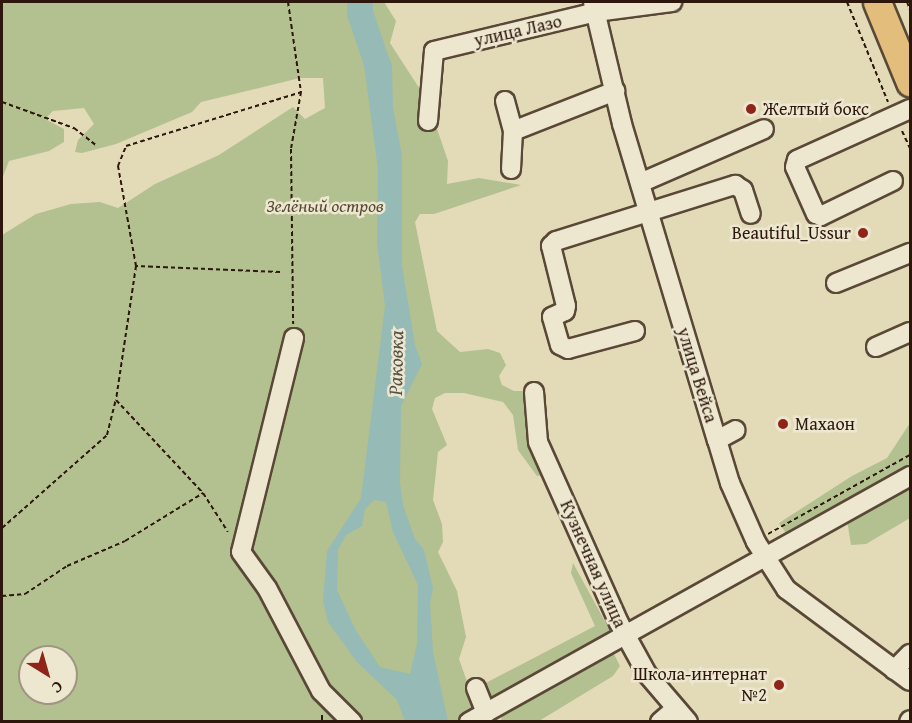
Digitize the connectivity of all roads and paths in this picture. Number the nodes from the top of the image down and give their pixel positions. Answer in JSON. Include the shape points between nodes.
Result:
{"nodes":[{"id":1,"x":288,"y":2,"type":"edge"},
{"id":2,"x":672,"y":2,"type":"edge"},
{"id":3,"x":847,"y":2,"type":"edge"},
{"id":4,"x":877,"y":2,"type":"edge"},
{"id":5,"x":892,"y":2,"type":"edge"},
{"id":6,"x":907,"y":2,"type":"edge"},
{"id":7,"x":595,"y":7,"type":"edge"},
{"id":8,"x":910,"y":10,"type":"edge"},
{"id":9,"x":910,"y":46,"type":"edge"},
{"id":10,"x":910,"y":82,"type":"edge"},
{"id":11,"x":301,"y":92,"type":"junction"},
{"id":12,"x":615,"y":92,"type":"junction"},
{"id":13,"x":505,"y":101,"type":"dead end"},
{"id":14,"x":2,"y":102,"type":"edge"},
{"id":15,"x":903,"y":112,"type":"edge"},
{"id":16,"x":429,"y":121,"type":"dead end"},
{"id":17,"x":764,"y":129,"type":"dead end"},
{"id":18,"x":513,"y":131,"type":"junction"},
{"id":19,"x":97,"y":146,"type":"dead end"},
{"id":20,"x":910,"y":148,"type":"edge"},
{"id":21,"x":511,"y":169,"type":"dead end"},
{"id":22,"x":893,"y":181,"type":"dead end"},
{"id":23,"x":640,"y":183,"type":"junction"},
{"id":24,"x":649,"y":214,"type":"junction"},
{"id":25,"x":752,"y":214,"type":"dead end"},
{"id":26,"x":910,"y":253,"type":"edge"},
{"id":27,"x":136,"y":266,"type":"junction"},
{"id":28,"x":280,"y":273,"type":"dead end"},
{"id":29,"x":836,"y":283,"type":"dead end"},
{"id":30,"x":635,"y":331,"type":"dead end"},
{"id":31,"x":910,"y":332,"type":"edge"},
{"id":32,"x":294,"y":338,"type":"joint"},
{"id":33,"x":876,"y":347,"type":"dead end"},
{"id":34,"x":534,"y":392,"type":"dead end"},
{"id":35,"x":116,"y":400,"type":"junction"},
{"id":36,"x":736,"y":430,"type":"dead end"},
{"id":37,"x":717,"y":440,"type":"junction"},
{"id":38,"x":910,"y":476,"type":"edge"},
{"id":39,"x":203,"y":493,"type":"junction"},
{"id":40,"x":2,"y":528,"type":"edge"},
{"id":41,"x":241,"y":552,"type":"junction"},
{"id":42,"x":764,"y":557,"type":"junction"},
{"id":43,"x":2,"y":596,"type":"edge"},
{"id":44,"x":626,"y":636,"type":"junction"},
{"id":45,"x":910,"y":654,"type":"edge"},
{"id":46,"x":894,"y":670,"type":"junction"},
{"id":47,"x":910,"y":681,"type":"edge"},
{"id":48,"x":476,"y":688,"type":"dead end"},
{"id":49,"x":486,"y":713,"type":"junction"},
{"id":50,"x":682,"y":715,"type":"edge"},
{"id":51,"x":352,"y":722,"type":"edge"},
{"id":52,"x":469,"y":722,"type":"edge"},
{"id":53,"x":660,"y":722,"type":"edge"}],
"edges":[{"from":1,"to":11,"type":"path"},
{"from":2,"to":7,"type":"street","name":"улица Лазо"},
{"from":3,"to":15,"type":"path"},
{"from":4,"to":10,"type":"highway"},
{"from":5,"to":9,"type":"highway"},
{"from":6,"to":8,"type":"path"},
{"from":7,"to":12,"type":"street","name":"улица Вейса"},
{"from":7,"to":16,"type":"street","name":"улица Лазо","via":[[434,51]]},
{"from":11,"to":27,"type":"path","via":[[126,146],[118,166]]},
{"from":11,"to":32,"type":"path","via":[[291,149]]},
{"from":12,"to":18,"type":"street"},
{"from":12,"to":23,"type":"street","name":"улица Вейса"},
{"from":13,"to":18,"type":"street"},
{"from":14,"to":19,"type":"path","via":[[74,128]]},
{"from":15,"to":20,"type":"path"},
{"from":15,"to":22,"type":"street","via":[[797,160],[795,167],[816,214],[821,216]]},
{"from":17,"to":23,"type":"street"},
{"from":18,"to":21,"type":"street"},
{"from":23,"to":24,"type":"street","name":"улица Вейса"},
{"from":24,"to":25,"type":"street","via":[[735,185],[743,190]]},
{"from":24,"to":30,"type":"street","via":[[550,246],[566,306],[565,311],[552,317],[560,345],[568,349]]},
{"from":24,"to":37,"type":"street","name":"улица Вейса"},
{"from":26,"to":29,"type":"street"},
{"from":27,"to":28,"type":"path"},
{"from":27,"to":35,"type":"path"},
{"from":31,"to":33,"type":"street"},
{"from":32,"to":41,"type":"street"},
{"from":34,"to":44,"type":"street","name":"Кузнечная улица","via":[[538,442]]},
{"from":35,"to":39,"type":"path"},
{"from":35,"to":40,"type":"path","via":[[106,435]]},
{"from":36,"to":37,"type":"street"},
{"from":37,"to":42,"type":"street","name":"улица Вейса","via":[[730,483]]},
{"from":38,"to":42,"type":"street"},
{"from":39,"to":41,"type":"path"},
{"from":39,"to":43,"type":"path","via":[[125,541],[67,566],[25,594]]},
{"from":41,"to":51,"type":"street","via":[[267,588],[321,691]]},
{"from":42,"to":44,"type":"street"},
{"from":42,"to":46,"type":"street","name":"улица Вейса","via":[[786,589]]},
{"from":44,"to":49,"type":"street"},
{"from":44,"to":50,"type":"street","name":"Кузнечная улица","via":[[647,674]]},
{"from":45,"to":46,"type":"street"},
{"from":46,"to":47,"type":"street","name":"улица Вейса"},
{"from":48,"to":49,"type":"street"},
{"from":49,"to":52,"type":"street"},
{"from":50,"to":53,"type":"street"}]}
